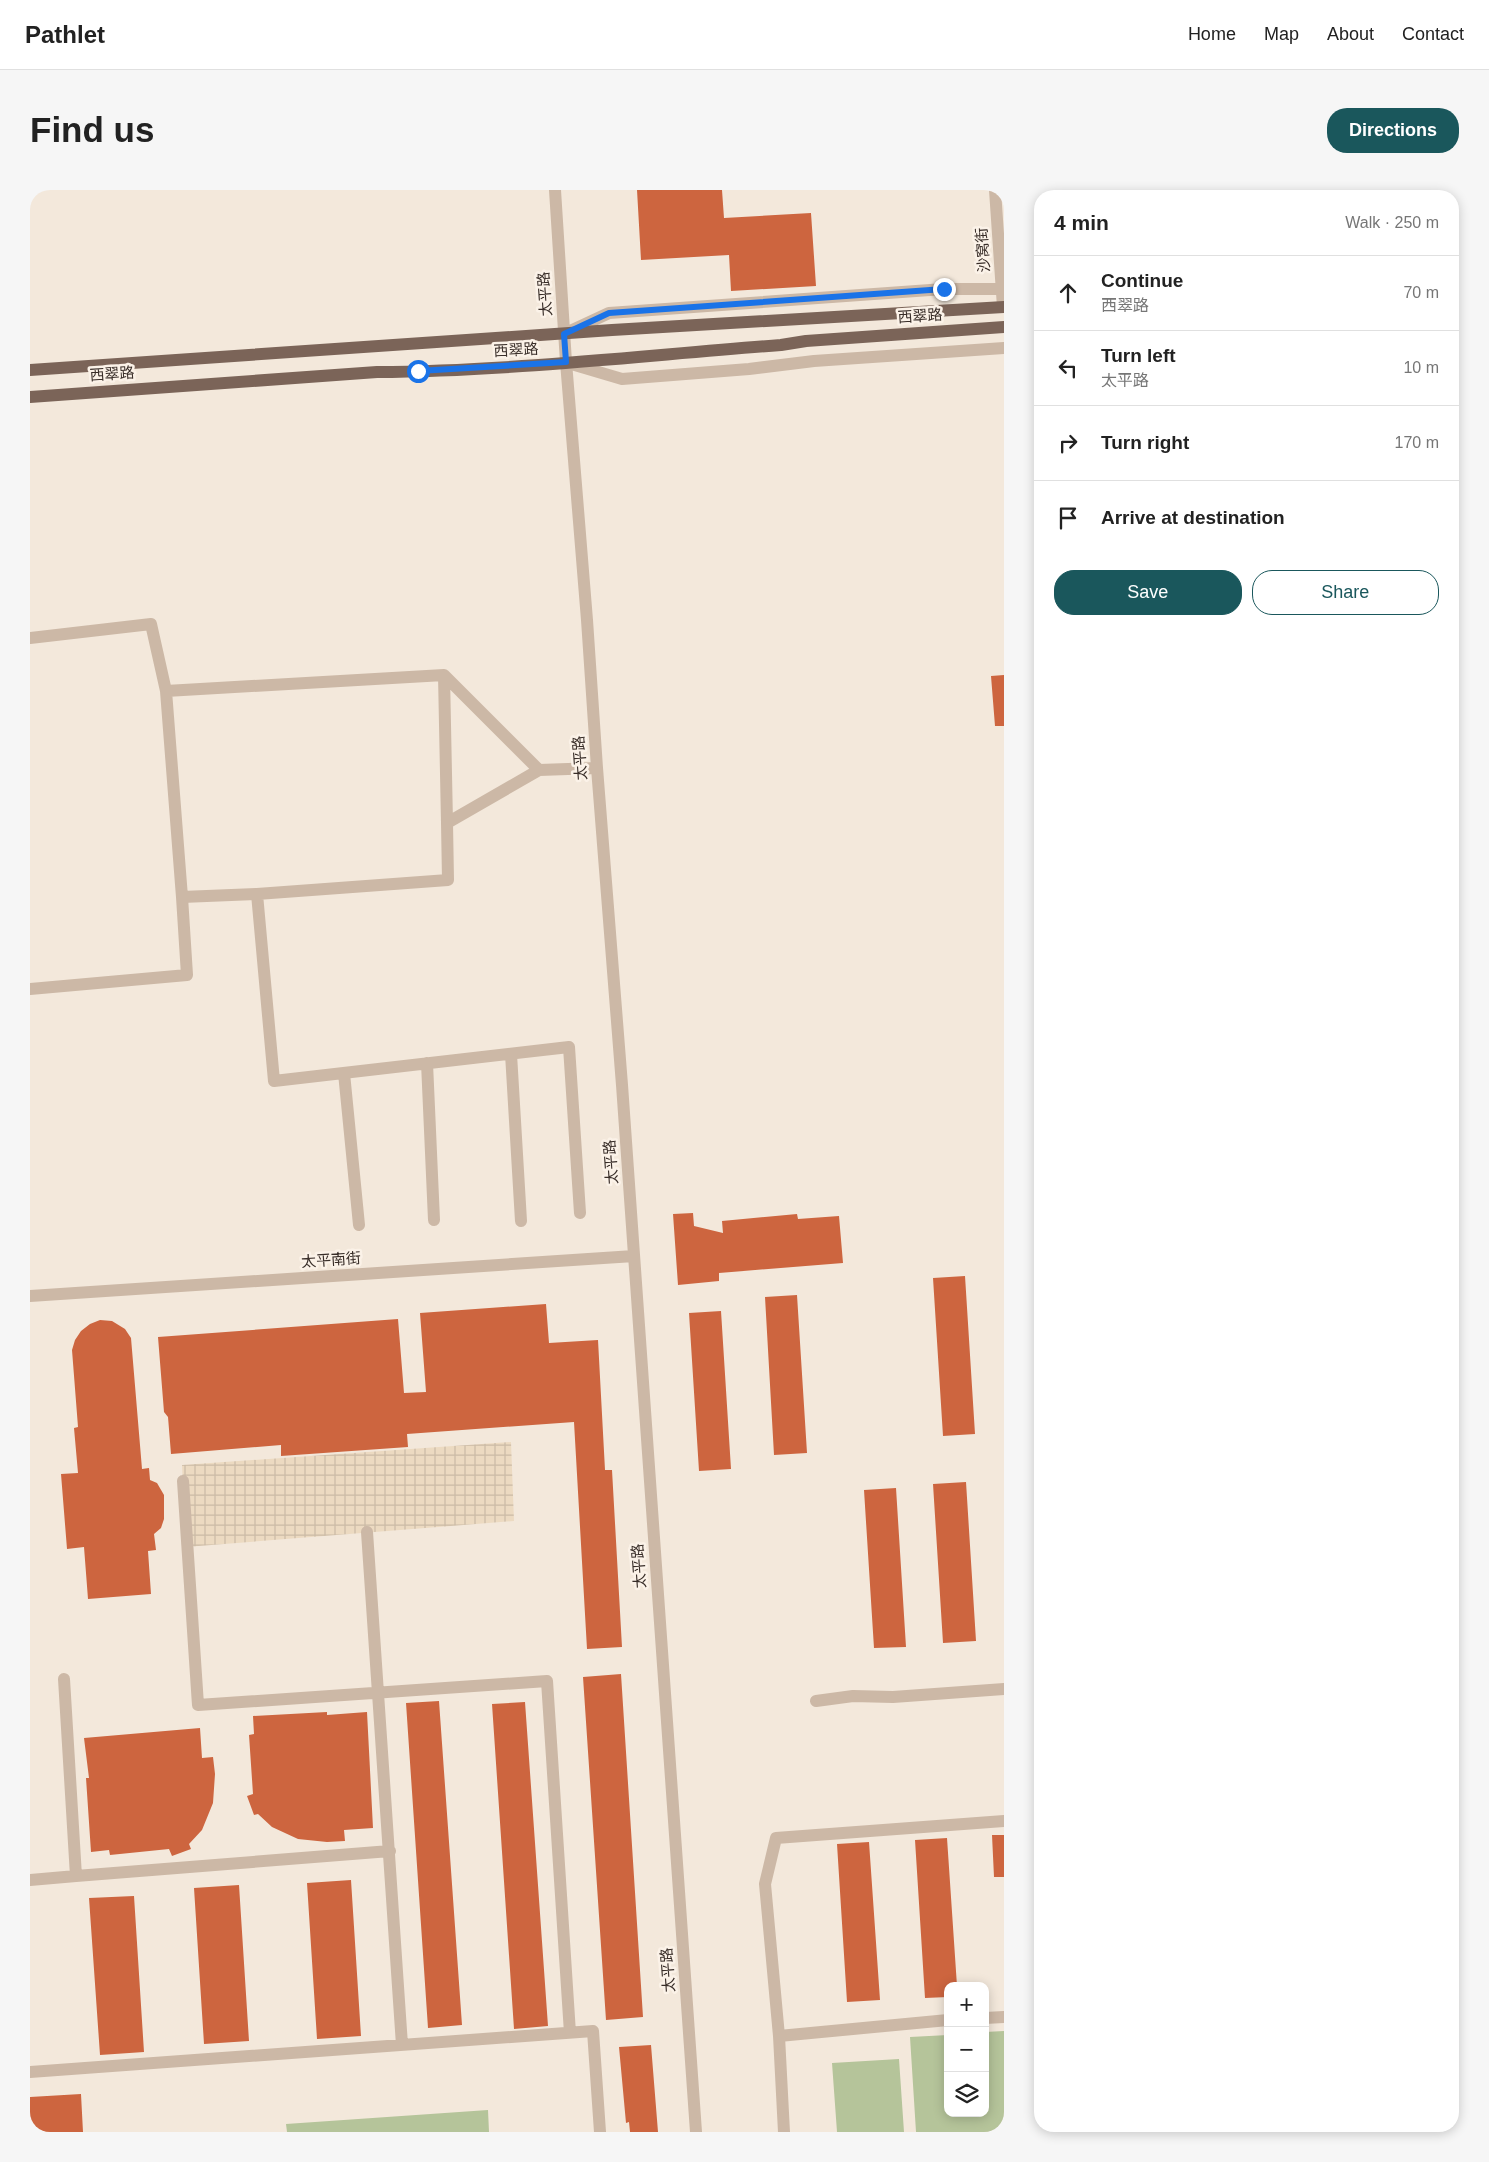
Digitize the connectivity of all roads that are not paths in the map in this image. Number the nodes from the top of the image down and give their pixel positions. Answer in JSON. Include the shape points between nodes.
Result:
{"nodes":[{"id":1,"x":555,"y":190,"type":"edge"},
{"id":2,"x":995,"y":190,"type":"edge"},
{"id":3,"x":1003,"y":289,"type":"edge"},
{"id":4,"x":1004,"y":307,"type":"edge"},
{"id":5,"x":1004,"y":326,"type":"edge"},
{"id":6,"x":564,"y":334,"type":"junction"},
{"id":7,"x":1004,"y":348,"type":"edge"},
{"id":8,"x":566,"y":362,"type":"junction"},
{"id":9,"x":30,"y":370,"type":"edge"},
{"id":10,"x":30,"y":397,"type":"edge"},
{"id":11,"x":30,"y":638,"type":"edge"},
{"id":12,"x":444,"y":675,"type":"junction"},
{"id":13,"x":166,"y":691,"type":"junction"},
{"id":14,"x":597,"y":768,"type":"junction"},
{"id":15,"x":539,"y":770,"type":"junction"},
{"id":16,"x":447,"y":823,"type":"junction"},
{"id":17,"x":257,"y":894,"type":"junction"},
{"id":18,"x":182,"y":897,"type":"junction"},
{"id":19,"x":30,"y":989,"type":"edge"},
{"id":20,"x":511,"y":1054,"type":"junction"},
{"id":21,"x":427,"y":1063,"type":"junction"},
{"id":22,"x":344,"y":1072,"type":"junction"},
{"id":23,"x":580,"y":1213,"type":"dead end"},
{"id":24,"x":434,"y":1220,"type":"dead end"},
{"id":25,"x":520,"y":1220,"type":"dead end"},
{"id":26,"x":359,"y":1225,"type":"dead end"},
{"id":27,"x":634,"y":1256,"type":"junction"},
{"id":28,"x":30,"y":1296,"type":"edge"},
{"id":29,"x":183,"y":1481,"type":"dead end"},
{"id":30,"x":367,"y":1532,"type":"dead end"},
{"id":31,"x":64,"y":1679,"type":"dead end"},
{"id":32,"x":1004,"y":1689,"type":"edge"},
{"id":33,"x":380,"y":1693,"type":"junction"},
{"id":34,"x":816,"y":1701,"type":"dead end"},
{"id":35,"x":1004,"y":1821,"type":"edge"},
{"id":36,"x":390,"y":1851,"type":"junction"},
{"id":37,"x":76,"y":1876,"type":"junction"},
{"id":38,"x":30,"y":1880,"type":"edge"},
{"id":39,"x":1004,"y":2017,"type":"edge"},
{"id":40,"x":989,"y":2018,"type":"edge"},
{"id":41,"x":944,"y":2020,"type":"edge"},
{"id":42,"x":570,"y":2033,"type":"junction"},
{"id":43,"x":779,"y":2036,"type":"junction"},
{"id":44,"x":402,"y":2045,"type":"junction"},
{"id":45,"x":30,"y":2072,"type":"edge"},
{"id":46,"x":600,"y":2132,"type":"edge"},
{"id":47,"x":696,"y":2132,"type":"edge"},
{"id":48,"x":784,"y":2132,"type":"edge"}],
"edges":[{"from":1,"to":6,"type":"street","name":"太平路"},
{"from":2,"to":3,"type":"street","name":"沙窝街"},
{"from":3,"to":4,"type":"street","name":"沙窝街"},
{"from":3,"to":6,"type":"street","via":[[944,289],[609,313]]},
{"from":4,"to":6,"type":"main road","name":"西翠路"},
{"from":5,"to":8,"type":"main road","name":"西翠路"},
{"from":6,"to":8,"type":"street","name":"太平路"},
{"from":6,"to":9,"type":"main road","name":"西翠路"},
{"from":7,"to":8,"type":"street","via":[[622,378]]},
{"from":8,"to":10,"type":"main road","name":"西翠路"},
{"from":8,"to":14,"type":"street","name":"太平路"},
{"from":11,"to":13,"type":"street","via":[[151,624]]},
{"from":12,"to":13,"type":"street"},
{"from":12,"to":15,"type":"street"},
{"from":12,"to":16,"type":"street"},
{"from":13,"to":18,"type":"street"},
{"from":14,"to":15,"type":"street"},
{"from":14,"to":27,"type":"street","name":"太平路"},
{"from":15,"to":16,"type":"street"},
{"from":16,"to":17,"type":"street","via":[[448,880]]},
{"from":17,"to":18,"type":"street"},
{"from":17,"to":22,"type":"street","via":[[274,1080]]},
{"from":18,"to":19,"type":"street","via":[[187,975]]},
{"from":20,"to":21,"type":"street"},
{"from":20,"to":23,"type":"street","via":[[569,1047]]},
{"from":20,"to":25,"type":"street"},
{"from":21,"to":22,"type":"street"},
{"from":21,"to":24,"type":"street"},
{"from":22,"to":26,"type":"street"},
{"from":27,"to":28,"type":"street","name":"太平南街"},
{"from":27,"to":47,"type":"street","name":"太平路"},
{"from":29,"to":33,"type":"street","via":[[198,1705]]},
{"from":30,"to":33,"type":"street"},
{"from":31,"to":37,"type":"street"},
{"from":32,"to":34,"type":"street","via":[[893,1697],[853,1696]]},
{"from":33,"to":36,"type":"street"},
{"from":33,"to":42,"type":"street","via":[[548,1681]]},
{"from":35,"to":43,"type":"street","via":[[776,1838],[765,1884]]},
{"from":36,"to":37,"type":"street"},
{"from":36,"to":44,"type":"street"},
{"from":37,"to":38,"type":"street"},
{"from":39,"to":40,"type":"street"},
{"from":41,"to":43,"type":"street"},
{"from":42,"to":44,"type":"street"},
{"from":42,"to":46,"type":"street","via":[[593,2031]]},
{"from":43,"to":48,"type":"street"},
{"from":44,"to":45,"type":"street"}]}
